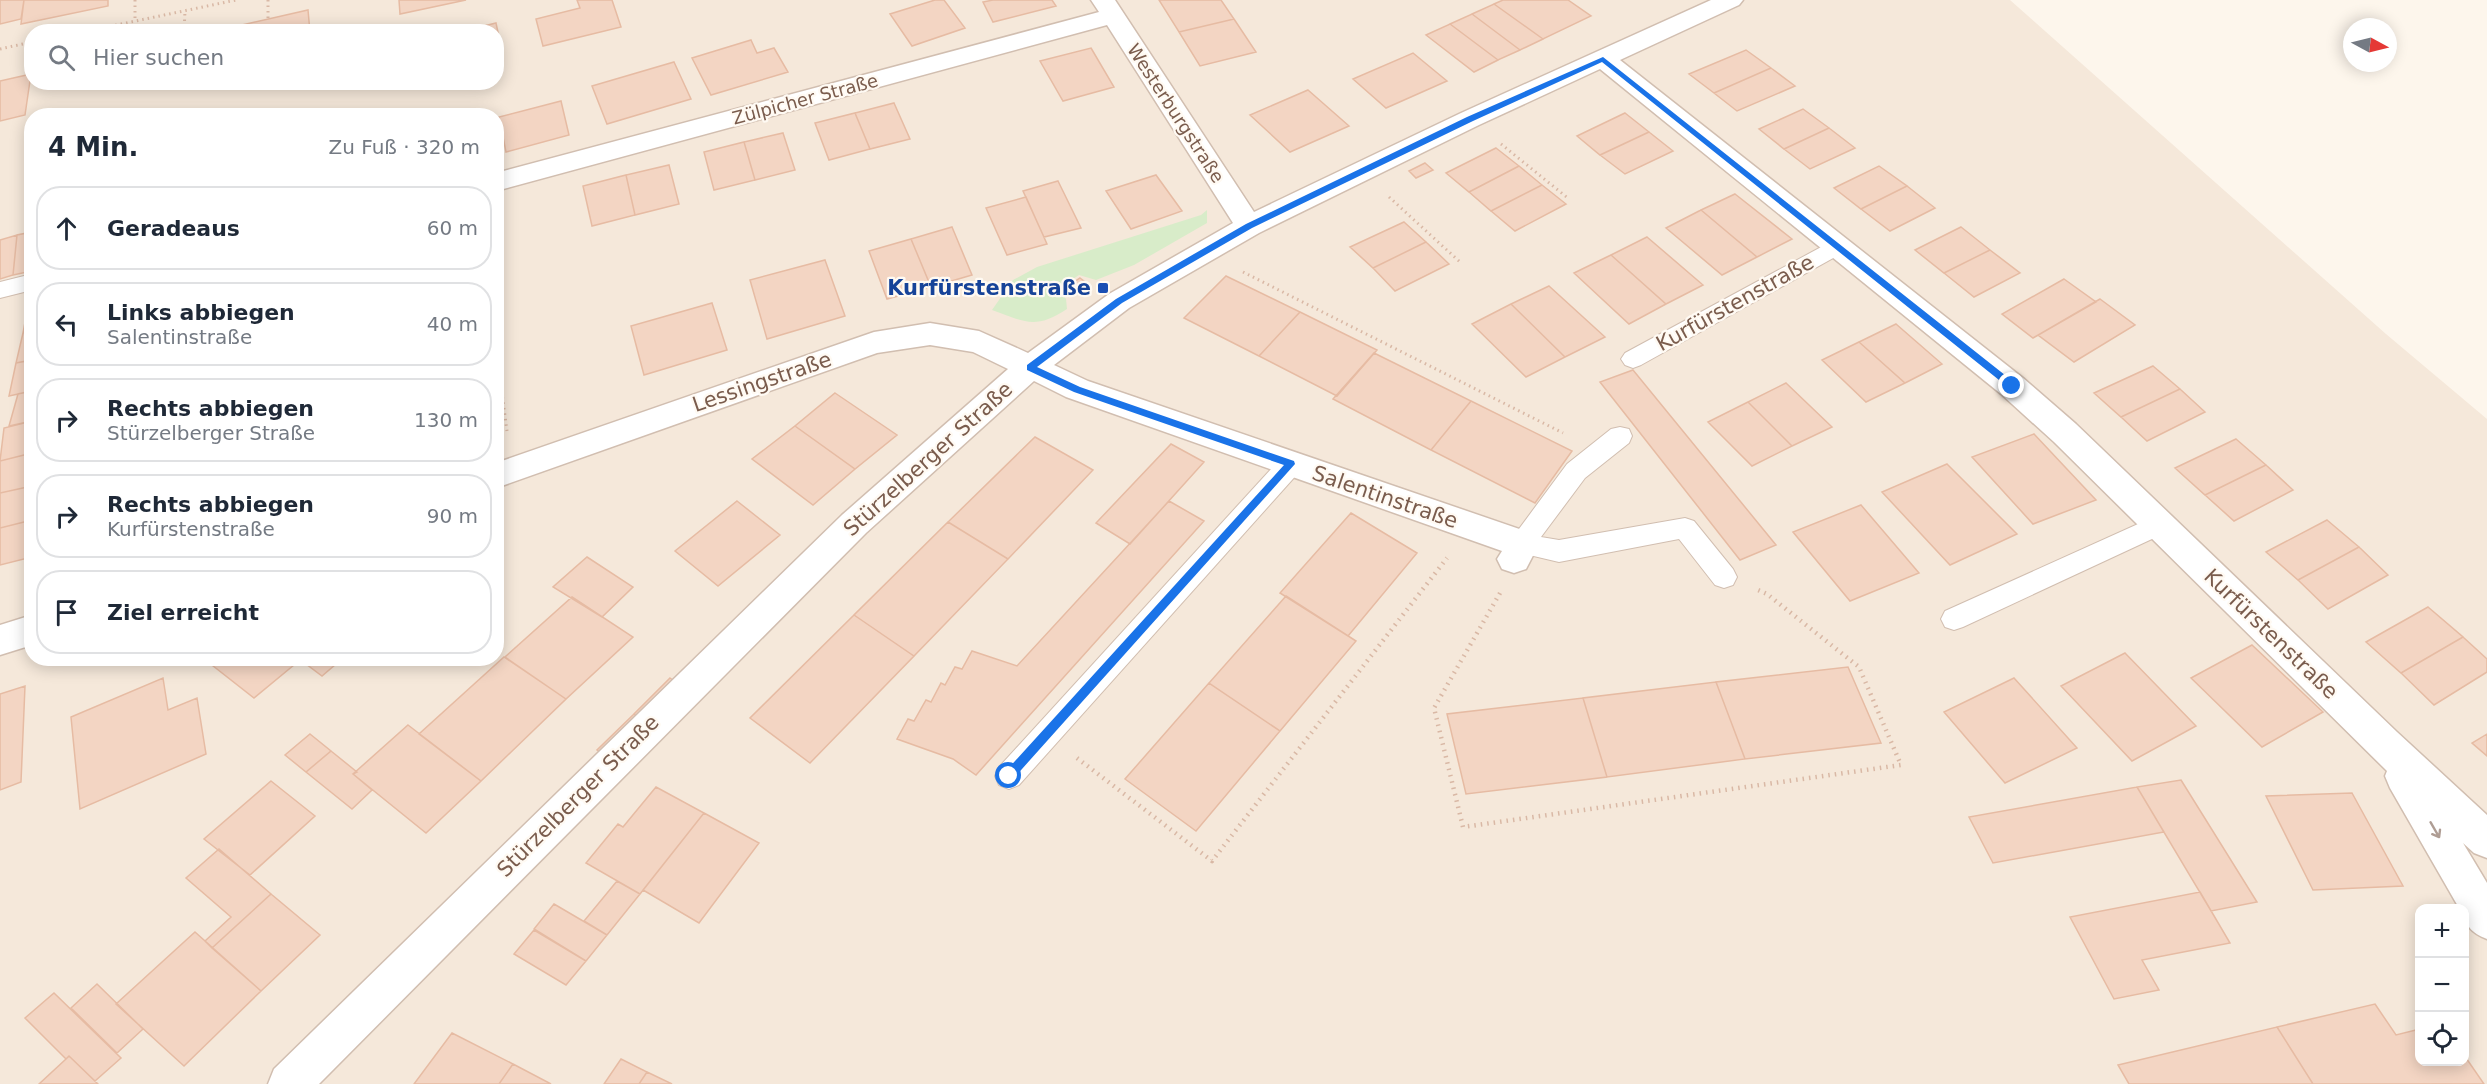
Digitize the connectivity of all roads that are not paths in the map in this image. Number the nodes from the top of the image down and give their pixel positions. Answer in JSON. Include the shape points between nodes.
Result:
{"nodes":[{"id":1,"x":1731,"y":0,"type":"edge"},
{"id":2,"x":1108,"y":8,"type":"edge"},
{"id":3,"x":1603,"y":59,"type":"junction"},
{"id":4,"x":504,"y":180,"type":"edge"},
{"id":5,"x":1249,"y":226,"type":"junction"},
{"id":6,"x":1836,"y":247,"type":"junction"},
{"id":7,"x":24,"y":284,"type":"edge"},
{"id":8,"x":0,"y":290,"type":"edge"},
{"id":9,"x":1633,"y":359,"type":"dead end"},
{"id":10,"x":1030,"y":367,"type":"junction"},
{"id":11,"x":1610,"y":444,"type":"road end"},
{"id":12,"x":1291,"y":464,"type":"junction"},
{"id":13,"x":505,"y":473,"type":"edge"},
{"id":14,"x":2158,"y":525,"type":"junction"},
{"id":15,"x":1518,"y":552,"type":"junction"},
{"id":16,"x":1724,"y":577,"type":"road end"},
{"id":17,"x":1954,"y":619,"type":"dead end"},
{"id":18,"x":24,"y":632,"type":"edge"},
{"id":19,"x":0,"y":640,"type":"edge"},
{"id":20,"x":2384,"y":744,"type":"junction"},
{"id":21,"x":1009,"y":776,"type":"dead end"},
{"id":22,"x":2487,"y":840,"type":"edge"},
{"id":23,"x":2487,"y":920,"type":"edge"},
{"id":24,"x":289,"y":1084,"type":"edge"}],
"edges":[{"from":1,"to":3,"type":"street","name":"Stürzelberger Straße"},
{"from":2,"to":4,"type":"street","name":"Zülpicher Straße"},
{"from":2,"to":5,"type":"street","name":"Westerburgstraße"},
{"from":3,"to":5,"type":"street","name":"Stürzelberger Straße"},
{"from":3,"to":6,"type":"street","name":"Kurfürstenstraße"},
{"from":5,"to":10,"type":"street","name":"Stürzelberger Straße","via":[[1119,301]]},
{"from":6,"to":9,"type":"lane","name":"Kurfürstenstraße"},
{"from":6,"to":14,"type":"street","name":"Kurfürstenstraße","via":[[2012,386]]},
{"from":7,"to":8,"type":"lane"},
{"from":10,"to":12,"type":"street","name":"Salentinstraße","via":[[1077,389]]},
{"from":10,"to":13,"type":"street","name":"Lessingstraße","via":[[979,342],[930,334],[874,343]]},
{"from":10,"to":24,"type":"street","name":"Stürzelberger Straße","via":[[855,524]]},
{"from":11,"to":15,"type":"lane","via":[[1576,471]]},
{"from":12,"to":15,"type":"street","name":"Salentinstraße","via":[[1472,527]]},
{"from":12,"to":21,"type":"lane"},
{"from":14,"to":17,"type":"lane"},
{"from":14,"to":20,"type":"street","name":"Kurfürstenstraße"},
{"from":15,"to":16,"type":"lane","via":[[1559,551],[1685,528]]},
{"from":18,"to":19,"type":"street"},
{"from":20,"to":22,"type":"street","name":"Kurfürstenstraße"},
{"from":20,"to":23,"type":"street","name":"Kurfürstenstraße","one_way":true}]}
